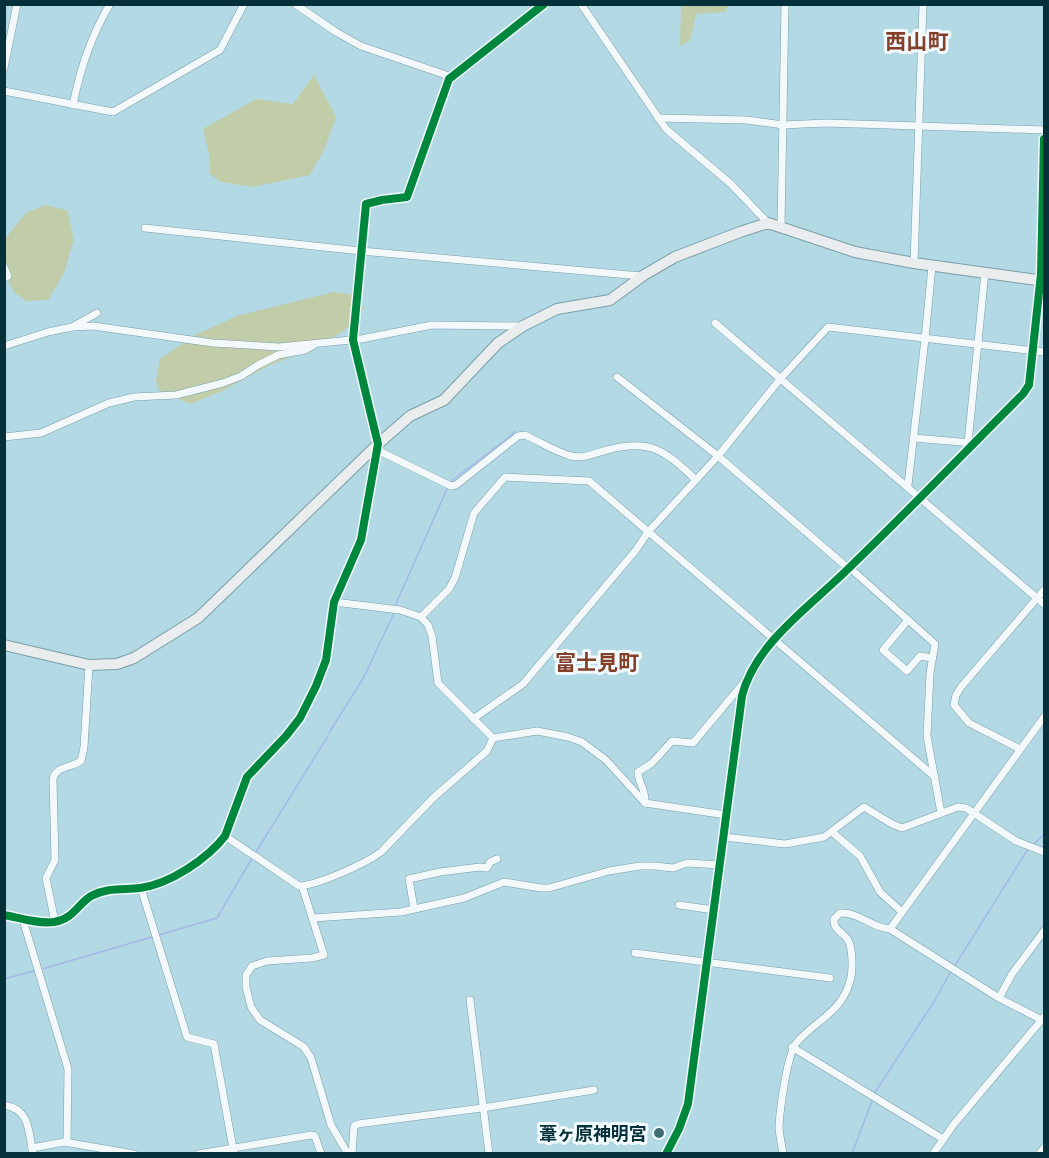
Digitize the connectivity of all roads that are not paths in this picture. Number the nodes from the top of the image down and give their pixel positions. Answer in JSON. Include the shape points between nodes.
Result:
{"nodes":[{"id":1,"x":16,"y":4,"type":"edge"},
{"id":2,"x":110,"y":4,"type":"edge"},
{"id":3,"x":244,"y":4,"type":"edge"},
{"id":4,"x":295,"y":4,"type":"edge"},
{"id":5,"x":544,"y":4,"type":"edge"},
{"id":6,"x":581,"y":4,"type":"edge"},
{"id":7,"x":784,"y":4,"type":"edge"},
{"id":8,"x":923,"y":4,"type":"edge"},
{"id":9,"x":4,"y":68,"type":"edge"},
{"id":10,"x":452,"y":77,"type":"junction"},
{"id":11,"x":4,"y":90,"type":"edge"},
{"id":12,"x":72,"y":105,"type":"junction"},
{"id":13,"x":658,"y":118,"type":"junction"},
{"id":14,"x":783,"y":125,"type":"junction"},
{"id":15,"x":920,"y":126,"type":"junction"},
{"id":16,"x":1044,"y":130,"type":"edge"},
{"id":17,"x":1044,"y":139,"type":"edge"},
{"id":18,"x":768,"y":223,"type":"junction"},
{"id":19,"x":781,"y":227,"type":"junction"},
{"id":20,"x":145,"y":228,"type":"dead end"},
{"id":21,"x":361,"y":251,"type":"junction"},
{"id":22,"x":914,"y":263,"type":"junction"},
{"id":23,"x":932,"y":266,"type":"junction"},
{"id":24,"x":4,"y":267,"type":"edge"},
{"id":25,"x":986,"y":272,"type":"junction"},
{"id":26,"x":644,"y":275,"type":"junction"},
{"id":27,"x":4,"y":278,"type":"edge"},
{"id":28,"x":1042,"y":280,"type":"edge"},
{"id":29,"x":97,"y":313,"type":"dead end"},
{"id":30,"x":715,"y":323,"type":"dead end"},
{"id":31,"x":523,"y":326,"type":"junction"},
{"id":32,"x":72,"y":327,"type":"junction"},
{"id":33,"x":926,"y":339,"type":"junction"},
{"id":34,"x":353,"y":340,"type":"junction"},
{"id":35,"x":316,"y":344,"type":"junction"},
{"id":36,"x":979,"y":345,"type":"junction"},
{"id":37,"x":4,"y":346,"type":"edge"},
{"id":38,"x":1033,"y":351,"type":"junction"},
{"id":39,"x":1044,"y":352,"type":"edge"},
{"id":40,"x":617,"y":377,"type":"dead end"},
{"id":41,"x":781,"y":378,"type":"junction"},
{"id":42,"x":4,"y":437,"type":"edge"},
{"id":43,"x":914,"y":438,"type":"junction"},
{"id":44,"x":971,"y":443,"type":"junction"},
{"id":45,"x":377,"y":447,"type":"junction"},
{"id":46,"x":718,"y":456,"type":"junction"},
{"id":47,"x":696,"y":480,"type":"junction"},
{"id":48,"x":908,"y":485,"type":"junction"},
{"id":49,"x":920,"y":497,"type":"junction"},
{"id":50,"x":648,"y":532,"type":"junction"},
{"id":51,"x":849,"y":568,"type":"junction"},
{"id":52,"x":1044,"y":591,"type":"edge"},
{"id":53,"x":1038,"y":597,"type":"junction"},
{"id":54,"x":334,"y":602,"type":"junction"},
{"id":55,"x":1044,"y":604,"type":"edge"},
{"id":56,"x":421,"y":617,"type":"junction"},
{"id":57,"x":908,"y":620,"type":"junction"},
{"id":58,"x":775,"y":640,"type":"junction"},
{"id":59,"x":4,"y":645,"type":"edge"},
{"id":60,"x":932,"y":658,"type":"junction"},
{"id":61,"x":89,"y":665,"type":"junction"},
{"id":62,"x":746,"y":679,"type":"junction"},
{"id":63,"x":1044,"y":717,"type":"edge"},
{"id":64,"x":473,"y":719,"type":"junction"},
{"id":65,"x":493,"y":738,"type":"junction"},
{"id":66,"x":1020,"y":749,"type":"junction"},
{"id":67,"x":935,"y":777,"type":"junction"},
{"id":68,"x":645,"y":803,"type":"junction"},
{"id":69,"x":941,"y":813,"type":"junction"},
{"id":70,"x":974,"y":813,"type":"junction"},
{"id":71,"x":726,"y":815,"type":"junction"},
{"id":72,"x":832,"y":832,"type":"junction"},
{"id":73,"x":225,"y":836,"type":"junction"},
{"id":74,"x":724,"y":837,"type":"junction"},
{"id":75,"x":1044,"y":852,"type":"edge"},
{"id":76,"x":497,"y":859,"type":"dead end"},
{"id":77,"x":720,"y":865,"type":"junction"},
{"id":78,"x":302,"y":886,"type":"junction"},
{"id":79,"x":141,"y":888,"type":"junction"},
{"id":80,"x":679,"y":905,"type":"dead end"},
{"id":81,"x":414,"y":908,"type":"junction"},
{"id":82,"x":714,"y":910,"type":"junction"},
{"id":83,"x":902,"y":912,"type":"junction"},
{"id":84,"x":4,"y":915,"type":"edge"},
{"id":85,"x":313,"y":918,"type":"junction"},
{"id":86,"x":23,"y":920,"type":"junction"},
{"id":87,"x":55,"y":922,"type":"junction"},
{"id":88,"x":890,"y":929,"type":"junction"},
{"id":89,"x":1044,"y":931,"type":"edge"},
{"id":90,"x":635,"y":953,"type":"dead end"},
{"id":91,"x":707,"y":962,"type":"junction"},
{"id":92,"x":830,"y":978,"type":"dead end"},
{"id":93,"x":999,"y":998,"type":"junction"},
{"id":94,"x":470,"y":1000,"type":"dead end"},
{"id":95,"x":1044,"y":1019,"type":"edge"},
{"id":96,"x":792,"y":1047,"type":"junction"},
{"id":97,"x":594,"y":1090,"type":"dead end"},
{"id":98,"x":4,"y":1105,"type":"edge"},
{"id":99,"x":482,"y":1108,"type":"junction"},
{"id":100,"x":943,"y":1139,"type":"junction"},
{"id":101,"x":67,"y":1142,"type":"junction"},
{"id":102,"x":1044,"y":1148,"type":"edge"},
{"id":103,"x":234,"y":1150,"type":"edge"},
{"id":104,"x":32,"y":1151,"type":"edge"},
{"id":105,"x":322,"y":1152,"type":"edge"},
{"id":106,"x":666,"y":1153,"type":"edge"},
{"id":107,"x":134,"y":1154,"type":"edge"},
{"id":108,"x":198,"y":1154,"type":"edge"},
{"id":109,"x":350,"y":1154,"type":"edge"},
{"id":110,"x":489,"y":1154,"type":"edge"},
{"id":111,"x":783,"y":1154,"type":"edge"},
{"id":112,"x":933,"y":1154,"type":"edge"},
{"id":113,"x":1039,"y":1154,"type":"edge"}],
"edges":[{"from":1,"to":9,"type":"street"},
{"from":2,"to":12,"type":"street","via":[[91,39]]},
{"from":3,"to":12,"type":"street","via":[[220,50],[198,64],[113,112]]},
{"from":4,"to":10,"type":"street","via":[[362,46]]},
{"from":5,"to":10,"type":"street"},
{"from":6,"to":13,"type":"street"},
{"from":7,"to":14,"type":"street"},
{"from":8,"to":15,"type":"street"},
{"from":10,"to":21,"type":"street","via":[[407,197],[366,204]]},
{"from":11,"to":12,"type":"street"},
{"from":13,"to":14,"type":"street"},
{"from":13,"to":18,"type":"street"},
{"from":14,"to":15,"type":"street"},
{"from":14,"to":19,"type":"street"},
{"from":15,"to":16,"type":"street"},
{"from":15,"to":22,"type":"street"},
{"from":17,"to":28,"type":"street"},
{"from":18,"to":19,"type":"main road"},
{"from":18,"to":26,"type":"main road","via":[[675,257]]},
{"from":19,"to":22,"type":"main road","via":[[855,252]]},
{"from":20,"to":21,"type":"street"},
{"from":21,"to":26,"type":"street"},
{"from":21,"to":34,"type":"street"},
{"from":22,"to":23,"type":"main road"},
{"from":23,"to":25,"type":"main road"},
{"from":23,"to":33,"type":"street"},
{"from":24,"to":27,"type":"street","via":[[8,276]]},
{"from":25,"to":28,"type":"main road"},
{"from":25,"to":36,"type":"street"},
{"from":26,"to":31,"type":"main road","via":[[610,300],[556,309]]},
{"from":28,"to":38,"type":"street"},
{"from":29,"to":32,"type":"street"},
{"from":30,"to":41,"type":"street"},
{"from":31,"to":34,"type":"street","via":[[432,325]]},
{"from":31,"to":45,"type":"main road","via":[[498,343],[444,400],[410,416]]},
{"from":32,"to":35,"type":"street","via":[[93,326],[213,343],[279,347]]},
{"from":32,"to":37,"type":"street"},
{"from":33,"to":36,"type":"street"},
{"from":33,"to":41,"type":"street","via":[[830,326]]},
{"from":33,"to":43,"type":"street"},
{"from":34,"to":35,"type":"street"},
{"from":34,"to":45,"type":"street"},
{"from":35,"to":42,"type":"street","via":[[278,355],[223,384],[176,395],[109,403],[40,433]]},
{"from":36,"to":38,"type":"street"},
{"from":36,"to":44,"type":"street"},
{"from":38,"to":39,"type":"street"},
{"from":38,"to":44,"type":"street","via":[[1029,385],[1023,394]]},
{"from":40,"to":46,"type":"street"},
{"from":41,"to":46,"type":"street"},
{"from":41,"to":48,"type":"street"},
{"from":43,"to":44,"type":"street"},
{"from":43,"to":48,"type":"street"},
{"from":44,"to":49,"type":"street"},
{"from":45,"to":47,"type":"street","via":[[451,486],[518,436],[525,435],[572,456],[589,456],[635,444],[669,455]]},
{"from":45,"to":54,"type":"street","via":[[361,540]]},
{"from":45,"to":61,"type":"main road","via":[[198,618],[134,658],[117,664]]},
{"from":46,"to":47,"type":"street"},
{"from":46,"to":51,"type":"street"},
{"from":47,"to":50,"type":"street"},
{"from":48,"to":49,"type":"street"},
{"from":49,"to":51,"type":"street"},
{"from":49,"to":53,"type":"street"},
{"from":50,"to":56,"type":"street","via":[[588,482],[505,477],[474,513],[449,589]]},
{"from":50,"to":58,"type":"street"},
{"from":50,"to":64,"type":"street","via":[[524,684]]},
{"from":51,"to":57,"type":"street"},
{"from":51,"to":58,"type":"street"},
{"from":52,"to":53,"type":"street"},
{"from":53,"to":55,"type":"street"},
{"from":53,"to":66,"type":"street","via":[[961,687],[954,705],[969,723]]},
{"from":54,"to":56,"type":"street","via":[[400,610]]},
{"from":54,"to":73,"type":"street","via":[[326,660],[316,686],[293,727],[247,777]]},
{"from":56,"to":64,"type":"street","via":[[432,636],[438,683]]},
{"from":57,"to":60,"type":"street","via":[[935,644]]},
{"from":57,"to":60,"type":"street","via":[[883,650],[907,671],[920,656]]},
{"from":58,"to":62,"type":"street"},
{"from":58,"to":67,"type":"street"},
{"from":59,"to":61,"type":"main road"},
{"from":60,"to":67,"type":"street","via":[[927,736]]},
{"from":61,"to":87,"type":"street","via":[[81,761],[57,770],[53,780],[55,860],[46,878]]},
{"from":62,"to":68,"type":"street","via":[[693,743],[672,741],[638,772],[646,793]]},
{"from":62,"to":71,"type":"street"},
{"from":63,"to":66,"type":"street"},
{"from":64,"to":65,"type":"street"},
{"from":65,"to":68,"type":"street","via":[[537,731],[582,742],[606,760]]},
{"from":65,"to":78,"type":"street","via":[[487,751],[433,798],[381,852],[338,874]]},
{"from":66,"to":70,"type":"street"},
{"from":67,"to":69,"type":"street"},
{"from":68,"to":71,"type":"street"},
{"from":69,"to":70,"type":"street","via":[[958,807]]},
{"from":69,"to":72,"type":"street","via":[[902,828],[864,807]]},
{"from":70,"to":75,"type":"street","via":[[1006,835]]},
{"from":70,"to":83,"type":"street"},
{"from":71,"to":74,"type":"street"},
{"from":72,"to":74,"type":"street","via":[[785,844]]},
{"from":72,"to":83,"type":"street","via":[[860,856],[880,892]]},
{"from":73,"to":78,"type":"street"},
{"from":73,"to":79,"type":"street","via":[[171,879]]},
{"from":74,"to":77,"type":"street"},
{"from":76,"to":81,"type":"street","via":[[487,868],[409,879]]},
{"from":77,"to":81,"type":"street","via":[[687,862],[673,868],[640,866],[549,888],[504,882],[464,898]]},
{"from":77,"to":82,"type":"street"},
{"from":78,"to":85,"type":"street"},
{"from":79,"to":87,"type":"street","via":[[111,888],[90,897],[73,915]]},
{"from":79,"to":103,"type":"street","via":[[187,1037],[214,1044]]},
{"from":80,"to":82,"type":"street"},
{"from":81,"to":85,"type":"street"},
{"from":82,"to":91,"type":"street"},
{"from":83,"to":88,"type":"street"},
{"from":84,"to":86,"type":"street"},
{"from":85,"to":109,"type":"street","via":[[324,955],[252,966],[246,975],[246,987],[251,1007],[260,1020],[304,1047],[311,1058],[331,1125]]},
{"from":86,"to":87,"type":"street"},
{"from":86,"to":101,"type":"street","via":[[68,1069]]},
{"from":88,"to":93,"type":"street"},
{"from":88,"to":96,"type":"street","via":[[853,914],[836,915],[833,924],[848,940],[851,953],[850,981],[829,1015]]},
{"from":89,"to":93,"type":"street"},
{"from":90,"to":91,"type":"street"},
{"from":91,"to":92,"type":"street"},
{"from":91,"to":106,"type":"street","via":[[688,1104]]},
{"from":93,"to":95,"type":"street"},
{"from":94,"to":99,"type":"street"},
{"from":95,"to":100,"type":"street"},
{"from":96,"to":100,"type":"street"},
{"from":96,"to":111,"type":"street","via":[[779,1128]]},
{"from":97,"to":99,"type":"street"},
{"from":98,"to":104,"type":"street","via":[[26,1116]]},
{"from":99,"to":109,"type":"street","via":[[354,1126]]},
{"from":99,"to":110,"type":"street"},
{"from":100,"to":112,"type":"street"},
{"from":101,"to":104,"type":"street"},
{"from":101,"to":107,"type":"street"},
{"from":102,"to":113,"type":"street"},
{"from":103,"to":105,"type":"street","via":[[311,1135]]},
{"from":103,"to":108,"type":"street"}]}
